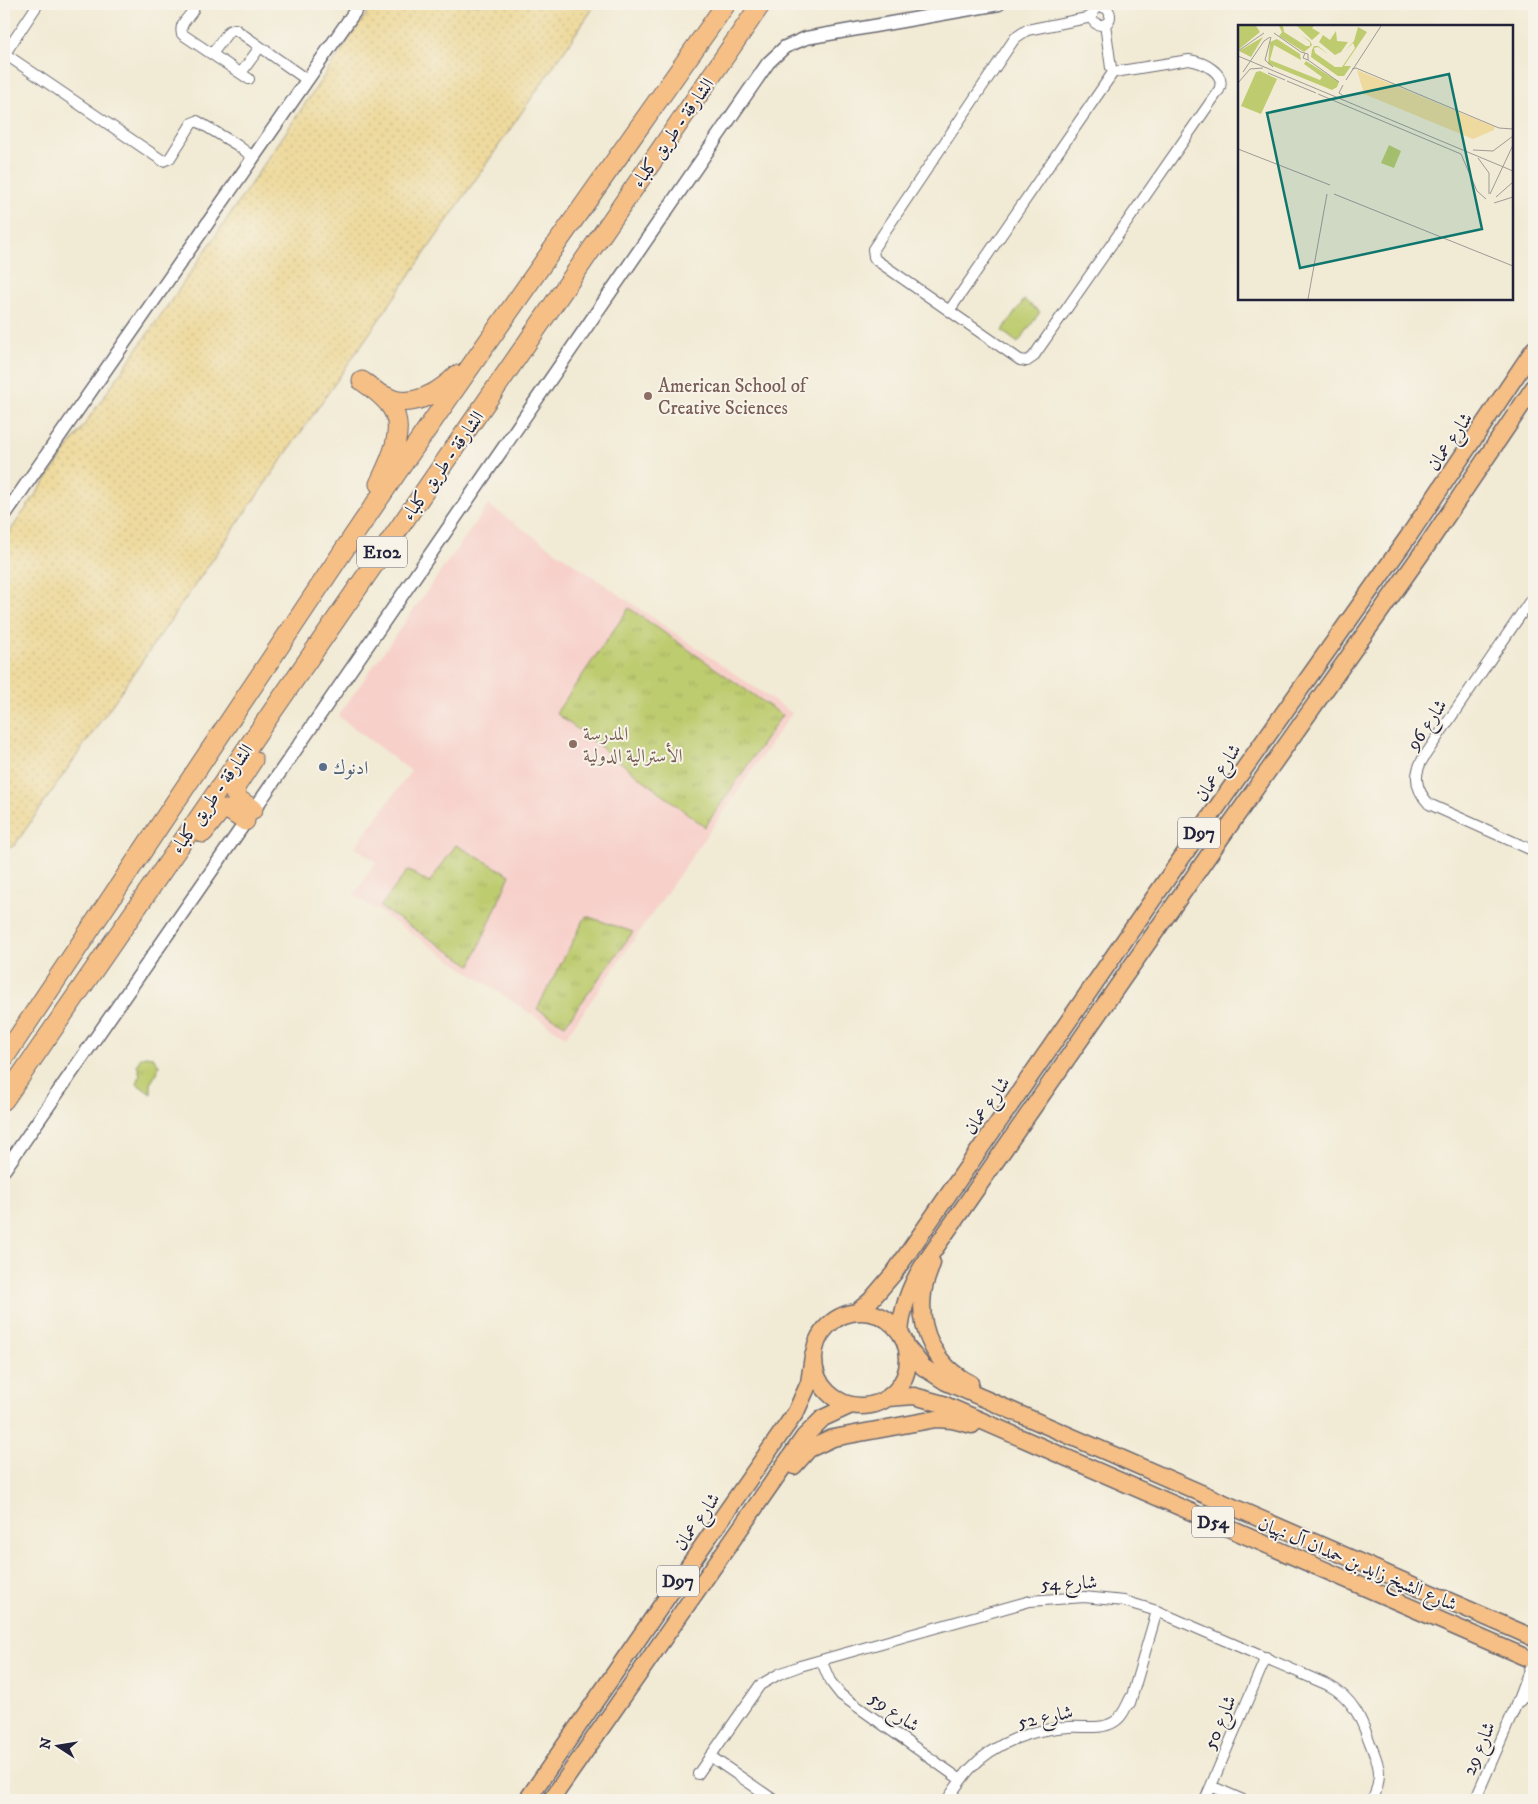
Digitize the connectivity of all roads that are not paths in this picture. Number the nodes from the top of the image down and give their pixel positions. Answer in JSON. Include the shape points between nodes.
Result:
{"nodes":[{"id":1,"x":38,"y":4,"type":"edge"},
{"id":2,"x":195,"y":4,"type":"edge"},
{"id":3,"x":360,"y":4,"type":"edge"},
{"id":4,"x":726,"y":4,"type":"edge"},
{"id":5,"x":760,"y":4,"type":"edge"},
{"id":6,"x":999,"y":4,"type":"edge"},
{"id":7,"x":1100,"y":5,"type":"edge"},
{"id":8,"x":1092,"y":17,"type":"junction"},
{"id":9,"x":1105,"y":24,"type":"junction"},
{"id":10,"x":260,"y":47,"type":"junction"},
{"id":11,"x":4,"y":54,"type":"edge"},
{"id":12,"x":212,"y":54,"type":"junction"},
{"id":13,"x":1114,"y":71,"type":"junction"},
{"id":14,"x":307,"y":80,"type":"junction"},
{"id":15,"x":253,"y":157,"type":"junction"},
{"id":16,"x":949,"y":311,"type":"junction"},
{"id":17,"x":486,"y":344,"type":"junction"},
{"id":18,"x":1534,"y":350,"type":"edge"},
{"id":19,"x":362,"y":381,"type":"dead end"},
{"id":20,"x":1534,"y":386,"type":"edge"},
{"id":21,"x":380,"y":394,"type":"junction"},
{"id":22,"x":4,"y":516,"type":"edge"},
{"id":23,"x":354,"y":535,"type":"junction"},
{"id":24,"x":1534,"y":595,"type":"edge"},
{"id":25,"x":309,"y":658,"type":"junction"},
{"id":26,"x":250,"y":815,"type":"junction"},
{"id":27,"x":148,"y":846,"type":"junction"},
{"id":28,"x":1534,"y":851,"type":"edge"},
{"id":29,"x":126,"y":922,"type":"junction"},
{"id":30,"x":4,"y":1044,"type":"edge"},
{"id":31,"x":4,"y":1058,"type":"edge"},
{"id":32,"x":4,"y":1100,"type":"edge"},
{"id":33,"x":4,"y":1170,"type":"edge"},
{"id":34,"x":936,"y":1248,"type":"junction"},
{"id":35,"x":858,"y":1311,"type":"junction"},
{"id":36,"x":904,"y":1340,"type":"junction"},
{"id":37,"x":813,"y":1356,"type":"junction"},
{"id":38,"x":888,"y":1398,"type":"junction"},
{"id":39,"x":849,"y":1406,"type":"junction"},
{"id":40,"x":1011,"y":1410,"type":"junction"},
{"id":41,"x":1013,"y":1434,"type":"junction"},
{"id":42,"x":761,"y":1499,"type":"junction"},
{"id":43,"x":1157,"y":1611,"type":"junction"},
{"id":44,"x":1534,"y":1638,"type":"edge"},
{"id":45,"x":1266,"y":1657,"type":"junction"},
{"id":46,"x":821,"y":1660,"type":"junction"},
{"id":47,"x":1534,"y":1660,"type":"edge"},
{"id":48,"x":1534,"y":1685,"type":"edge"},
{"id":49,"x":1514,"y":1710,"type":"junction"},
{"id":50,"x":710,"y":1756,"type":"junction"},
{"id":51,"x":698,"y":1774,"type":"dead end"},
{"id":52,"x":961,"y":1780,"type":"junction"},
{"id":53,"x":1211,"y":1786,"type":"junction"},
{"id":54,"x":527,"y":1800,"type":"edge"},
{"id":55,"x":551,"y":1800,"type":"edge"},
{"id":56,"x":774,"y":1800,"type":"edge"},
{"id":57,"x":947,"y":1800,"type":"edge"},
{"id":58,"x":1205,"y":1800,"type":"edge"},
{"id":59,"x":1243,"y":1800,"type":"edge"},
{"id":60,"x":1373,"y":1800,"type":"edge"},
{"id":61,"x":1475,"y":1800,"type":"edge"}],
"edges":[{"from":1,"to":11,"type":"street"},
{"from":2,"to":12,"type":"street","via":[[181,31],[184,37]]},
{"from":3,"to":14,"type":"street"},
{"from":4,"to":17,"type":"highway","name":"الشارقة - طريق كلباء","number":"E102"},
{"from":5,"to":25,"type":"highway","name":"الشارقة - طريق كلباء","number":"E102"},
{"from":6,"to":26,"type":"street","via":[[806,38],[785,47],[768,63]]},
{"from":7,"to":8,"type":"street"},
{"from":7,"to":9,"type":"street","via":[[1110,13],[1110,20]]},
{"from":8,"to":9,"type":"street","via":[[1098,24]]},
{"from":8,"to":16,"type":"street","via":[[1027,30],[1015,38],[874,245],[876,260]]},
{"from":9,"to":13,"type":"street"},
{"from":10,"to":12,"type":"street","via":[[233,29]]},
{"from":10,"to":12,"type":"street","via":[[245,76]]},
{"from":10,"to":14,"type":"street"},
{"from":11,"to":15,"type":"street","via":[[163,161],[170,158],[192,123],[197,121]]},
{"from":13,"to":16,"type":"street"},
{"from":13,"to":16,"type":"street","via":[[1189,60],[1217,73],[1222,84],[1034,357],[1020,360]]},
{"from":14,"to":15,"type":"street"},
{"from":15,"to":22,"type":"street"},
{"from":17,"to":21,"type":"highway","via":[[454,378],[419,400],[396,401]]},
{"from":17,"to":23,"type":"highway","name":"الشارقة - طريق كلباء","number":"E102"},
{"from":18,"to":35,"type":"main road","name":"شارع عمان","number":"D97","via":[[1408,537],[1202,827],[894,1273]]},
{"from":19,"to":21,"type":"highway"},
{"from":20,"to":34,"type":"main road","number":"D97","via":[[1426,547]]},
{"from":21,"to":23,"type":"highway","via":[[396,418],[394,450]]},
{"from":23,"to":27,"type":"highway","name":"الشارقة - طريق كلباء","number":"E102"},
{"from":24,"to":28,"type":"street","name":"شارع 96","via":[[1418,766],[1416,776],[1421,796],[1429,804]]},
{"from":25,"to":26,"type":"highway","via":[[298,691],[235,790],[236,797]]},
{"from":25,"to":29,"type":"highway","name":"الشارقة - طريق كلباء","number":"E102"},
{"from":26,"to":29,"type":"highway","via":[[228,810],[218,812],[153,900]]},
{"from":26,"to":33,"type":"street"},
{"from":27,"to":30,"type":"highway","via":[[118,881]]},
{"from":27,"to":31,"type":"highway","name":"الشارقة - طريق كلباء","number":"E102"},
{"from":29,"to":32,"type":"highway","name":"الشارقة - طريق كلباء","number":"E102"},
{"from":34,"to":36,"type":"main road","number":"D97","via":[[914,1279],[909,1292],[903,1312]]},
{"from":34,"to":40,"type":"main road","via":[[923,1293],[922,1312],[928,1339],[952,1372],[1003,1401]]},
{"from":35,"to":36,"type":"main road","via":[[882,1316],[892,1323]]},
{"from":35,"to":37,"type":"main road","via":[[832,1320],[822,1330]]},
{"from":36,"to":38,"type":"main road","via":[[908,1361],[906,1375]]},
{"from":36,"to":40,"type":"main road","name":"شارع الشيخ زايد بن حمدان آل نهيان","number":"D54","via":[[923,1367],[938,1378]]},
{"from":37,"to":39,"type":"main road","via":[[815,1373],[822,1388]]},
{"from":37,"to":54,"type":"main road","name":"شارع عمان","number":"D97","via":[[809,1383],[796,1412]]},
{"from":38,"to":39,"type":"main road","via":[[870,1406]]},
{"from":38,"to":41,"type":"main road","name":"شارع الشيخ زايد بن حمدان آل نهيان","number":"D54","via":[[914,1396],[934,1400]]},
{"from":39,"to":42,"type":"main road","number":"D97","via":[[823,1418],[810,1430]]},
{"from":40,"to":44,"type":"main road","name":"شارع الشيخ زايد بن حمدان آل نهيان","number":"D54"},
{"from":41,"to":42,"type":"main road","via":[[1001,1436],[968,1423],[936,1419],[834,1438],[804,1454],[781,1483]]},
{"from":41,"to":47,"type":"main road","name":"شارع الشيخ زايد بن حمدان آل نهيان","number":"D54"},
{"from":42,"to":55,"type":"main road","number":"D97"},
{"from":43,"to":45,"type":"street","name":"شارع 54"},
{"from":43,"to":46,"type":"street","name":"شارع 54","via":[[1103,1598],[1066,1597],[1030,1601]]},
{"from":43,"to":52,"type":"street","name":"شارع 52","via":[[1131,1697],[1116,1721],[1106,1726],[1038,1731],[1010,1741],[984,1757]]},
{"from":45,"to":53,"type":"street","name":"شارع 50"},
{"from":45,"to":60,"type":"street","name":"شارع 54","via":[[1335,1688],[1352,1703],[1379,1767]]},
{"from":46,"to":50,"type":"street","name":"شارع 54","via":[[789,1670],[760,1685]]},
{"from":46,"to":52,"type":"street","name":"شارع 59","via":[[830,1681],[841,1695]]},
{"from":47,"to":49,"type":"street","name":"شارع 29"},
{"from":48,"to":49,"type":"street","name":"شارع 29"},
{"from":49,"to":61,"type":"street","name":"شارع 29"},
{"from":50,"to":51,"type":"street","name":"شارع 54"},
{"from":50,"to":56,"type":"street"},
{"from":52,"to":57,"type":"street","name":"شارع 52"},
{"from":53,"to":58,"type":"street","name":"شارع 50"},
{"from":53,"to":59,"type":"street"}]}
